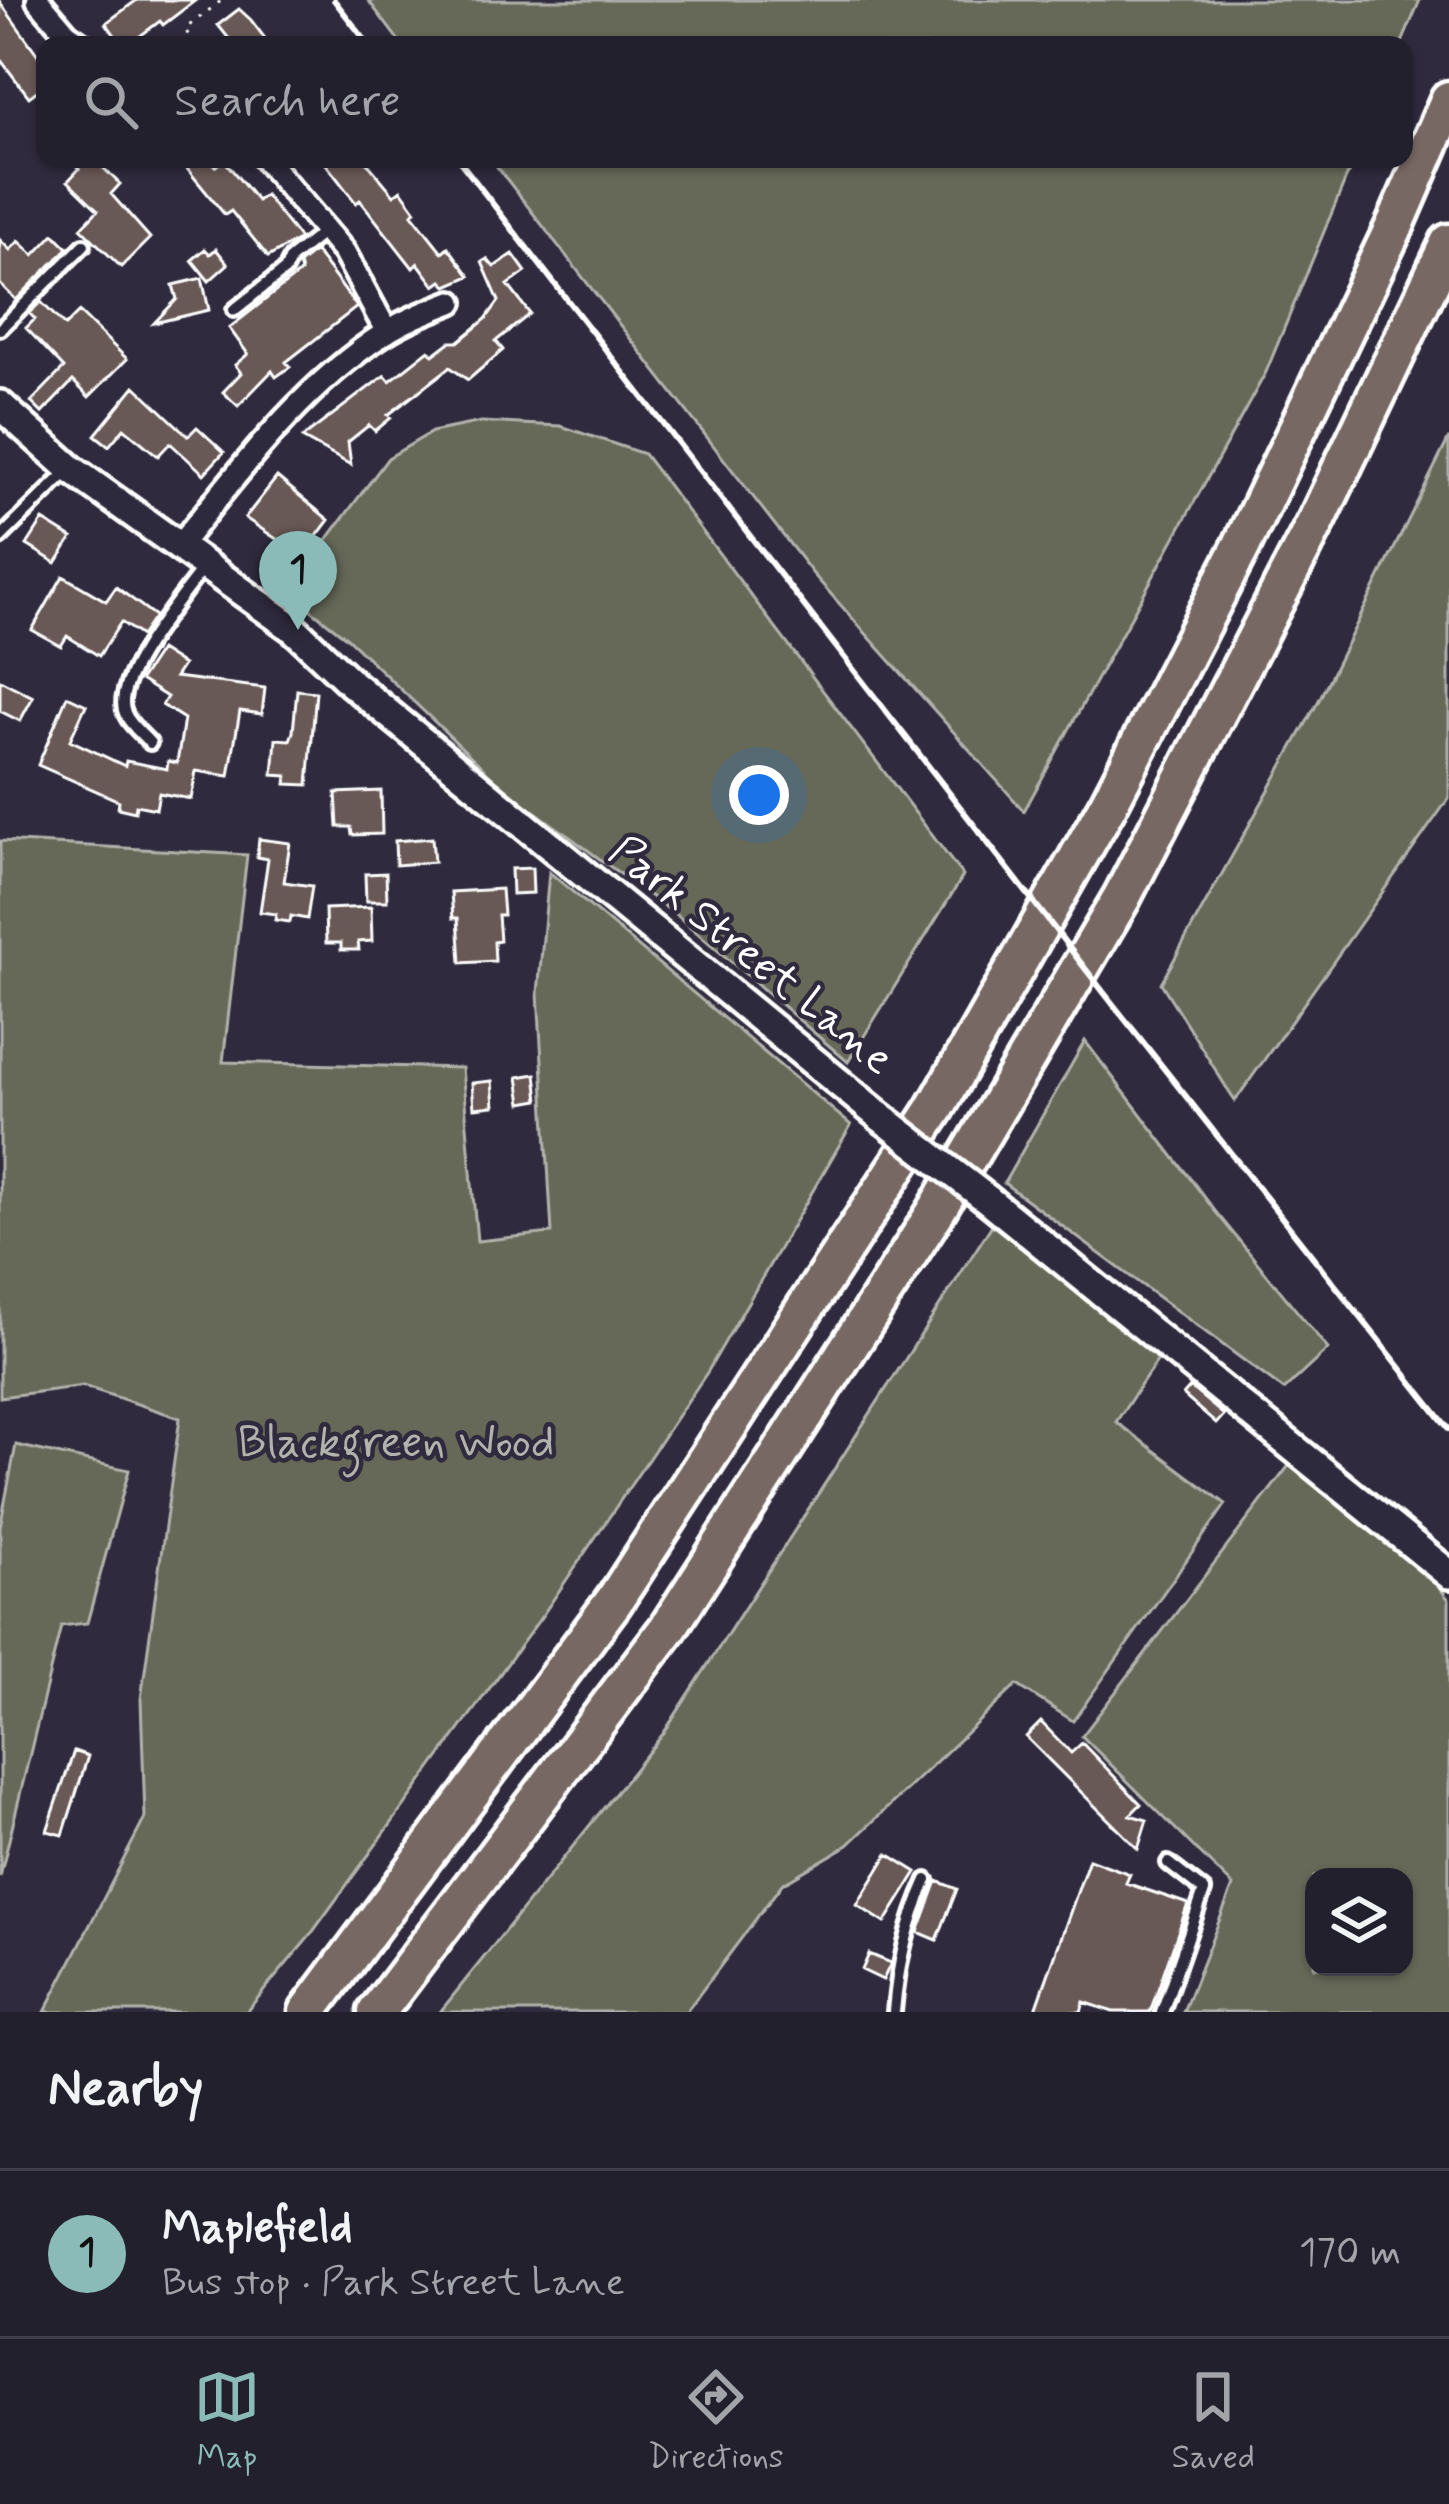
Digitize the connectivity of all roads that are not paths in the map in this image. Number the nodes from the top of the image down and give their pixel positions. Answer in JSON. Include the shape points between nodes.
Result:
{"nodes":[{"id":1,"x":48,"y":4,"type":"edge"},
{"id":2,"x":75,"y":36,"type":"edge"},
{"id":3,"x":1449,"y":100,"type":"edge"},
{"id":4,"x":273,"y":168,"type":"edge"},
{"id":5,"x":327,"y":230,"type":"junction"},
{"id":6,"x":1449,"y":243,"type":"edge"},
{"id":7,"x":83,"y":245,"type":"dead end"},
{"id":8,"x":452,"y":302,"type":"dead end"},
{"id":9,"x":234,"y":310,"type":"dead end"},
{"id":10,"x":0,"y":329,"type":"edge"},
{"id":11,"x":387,"y":332,"type":"junction"},
{"id":12,"x":0,"y":405,"type":"edge"},
{"id":13,"x":71,"y":469,"type":"junction"},
{"id":14,"x":0,"y":538,"type":"edge"},
{"id":15,"x":179,"y":546,"type":"junction"},
{"id":16,"x":206,"y":564,"type":"junction"},
{"id":17,"x":150,"y":742,"type":"dead end"},
{"id":18,"x":1449,"y":1574,"type":"edge"},
{"id":19,"x":1168,"y":1863,"type":"dead end"},
{"id":20,"x":927,"y":1880,"type":"dead end"},
{"id":21,"x":308,"y":2012,"type":"edge"},
{"id":22,"x":377,"y":2012,"type":"edge"},
{"id":23,"x":894,"y":2012,"type":"edge"},
{"id":24,"x":1162,"y":2012,"type":"edge"}],
"edges":[{"from":1,"to":2,"type":"street"},
{"from":3,"to":21,"type":"highway","via":[[1231,567],[1108,806],[935,1108],[614,1601]]},
{"from":4,"to":5,"type":"street"},
{"from":5,"to":9,"type":"lane"},
{"from":5,"to":11,"type":"street"},
{"from":6,"to":22,"type":"highway","via":[[1318,520],[1122,897],[935,1213],[668,1628]]},
{"from":7,"to":10,"type":"lane"},
{"from":8,"to":11,"type":"street"},
{"from":11,"to":15,"type":"street","via":[[305,398]]},
{"from":12,"to":13,"type":"street","name":"Park Street Lane"},
{"from":13,"to":14,"type":"lane"},
{"from":13,"to":15,"type":"street","name":"Park Street Lane"},
{"from":15,"to":16,"type":"street","name":"Park Street Lane"},
{"from":16,"to":17,"type":"lane","via":[[127,676],[125,715]]},
{"from":16,"to":18,"type":"street","name":"Park Street Lane","bridge":true},
{"from":19,"to":24,"type":"lane","via":[[1204,1891]]},
{"from":20,"to":23,"type":"lane","via":[[899,1959]]}]}
